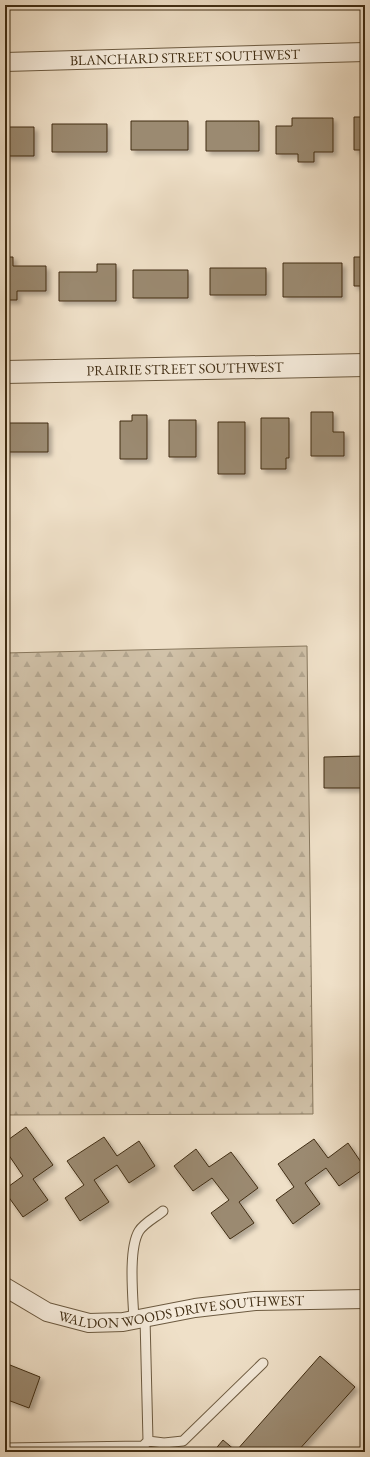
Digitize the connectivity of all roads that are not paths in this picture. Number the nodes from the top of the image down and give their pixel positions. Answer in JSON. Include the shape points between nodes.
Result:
{"nodes":[{"id":1,"x":365,"y":52,"type":"edge"},
{"id":2,"x":5,"y":62,"type":"edge"},
{"id":3,"x":365,"y":365,"type":"edge"},
{"id":4,"x":5,"y":372,"type":"edge"},
{"id":5,"x":163,"y":1211,"type":"dead end"},
{"id":6,"x":5,"y":1286,"type":"edge"},
{"id":7,"x":365,"y":1299,"type":"edge"},
{"id":8,"x":139,"y":1319,"type":"junction"},
{"id":9,"x":263,"y":1363,"type":"dead end"},
{"id":10,"x":148,"y":1441,"type":"junction"},
{"id":11,"x":5,"y":1448,"type":"edge"}],
"edges":[{"from":1,"to":2,"type":"street","name":"BLANCHARD STREET SOUTHWEST"},
{"from":3,"to":4,"type":"street","name":"PRAIRIE STREET SOUTHWEST"},
{"from":5,"to":8,"type":"lane","via":[[139,1230],[135,1240],[133,1266]]},
{"from":6,"to":8,"type":"street","name":"WALDON WOODS DRIVE SOUTHWEST","via":[[47,1312],[89,1323]]},
{"from":7,"to":8,"type":"street","name":"WALDON WOODS DRIVE SOUTHWEST","via":[[255,1301],[195,1308]]},
{"from":8,"to":10,"type":"lane"},
{"from":9,"to":10,"type":"lane","via":[[183,1441]]},
{"from":10,"to":11,"type":"lane","via":[[143,1446]]}]}
